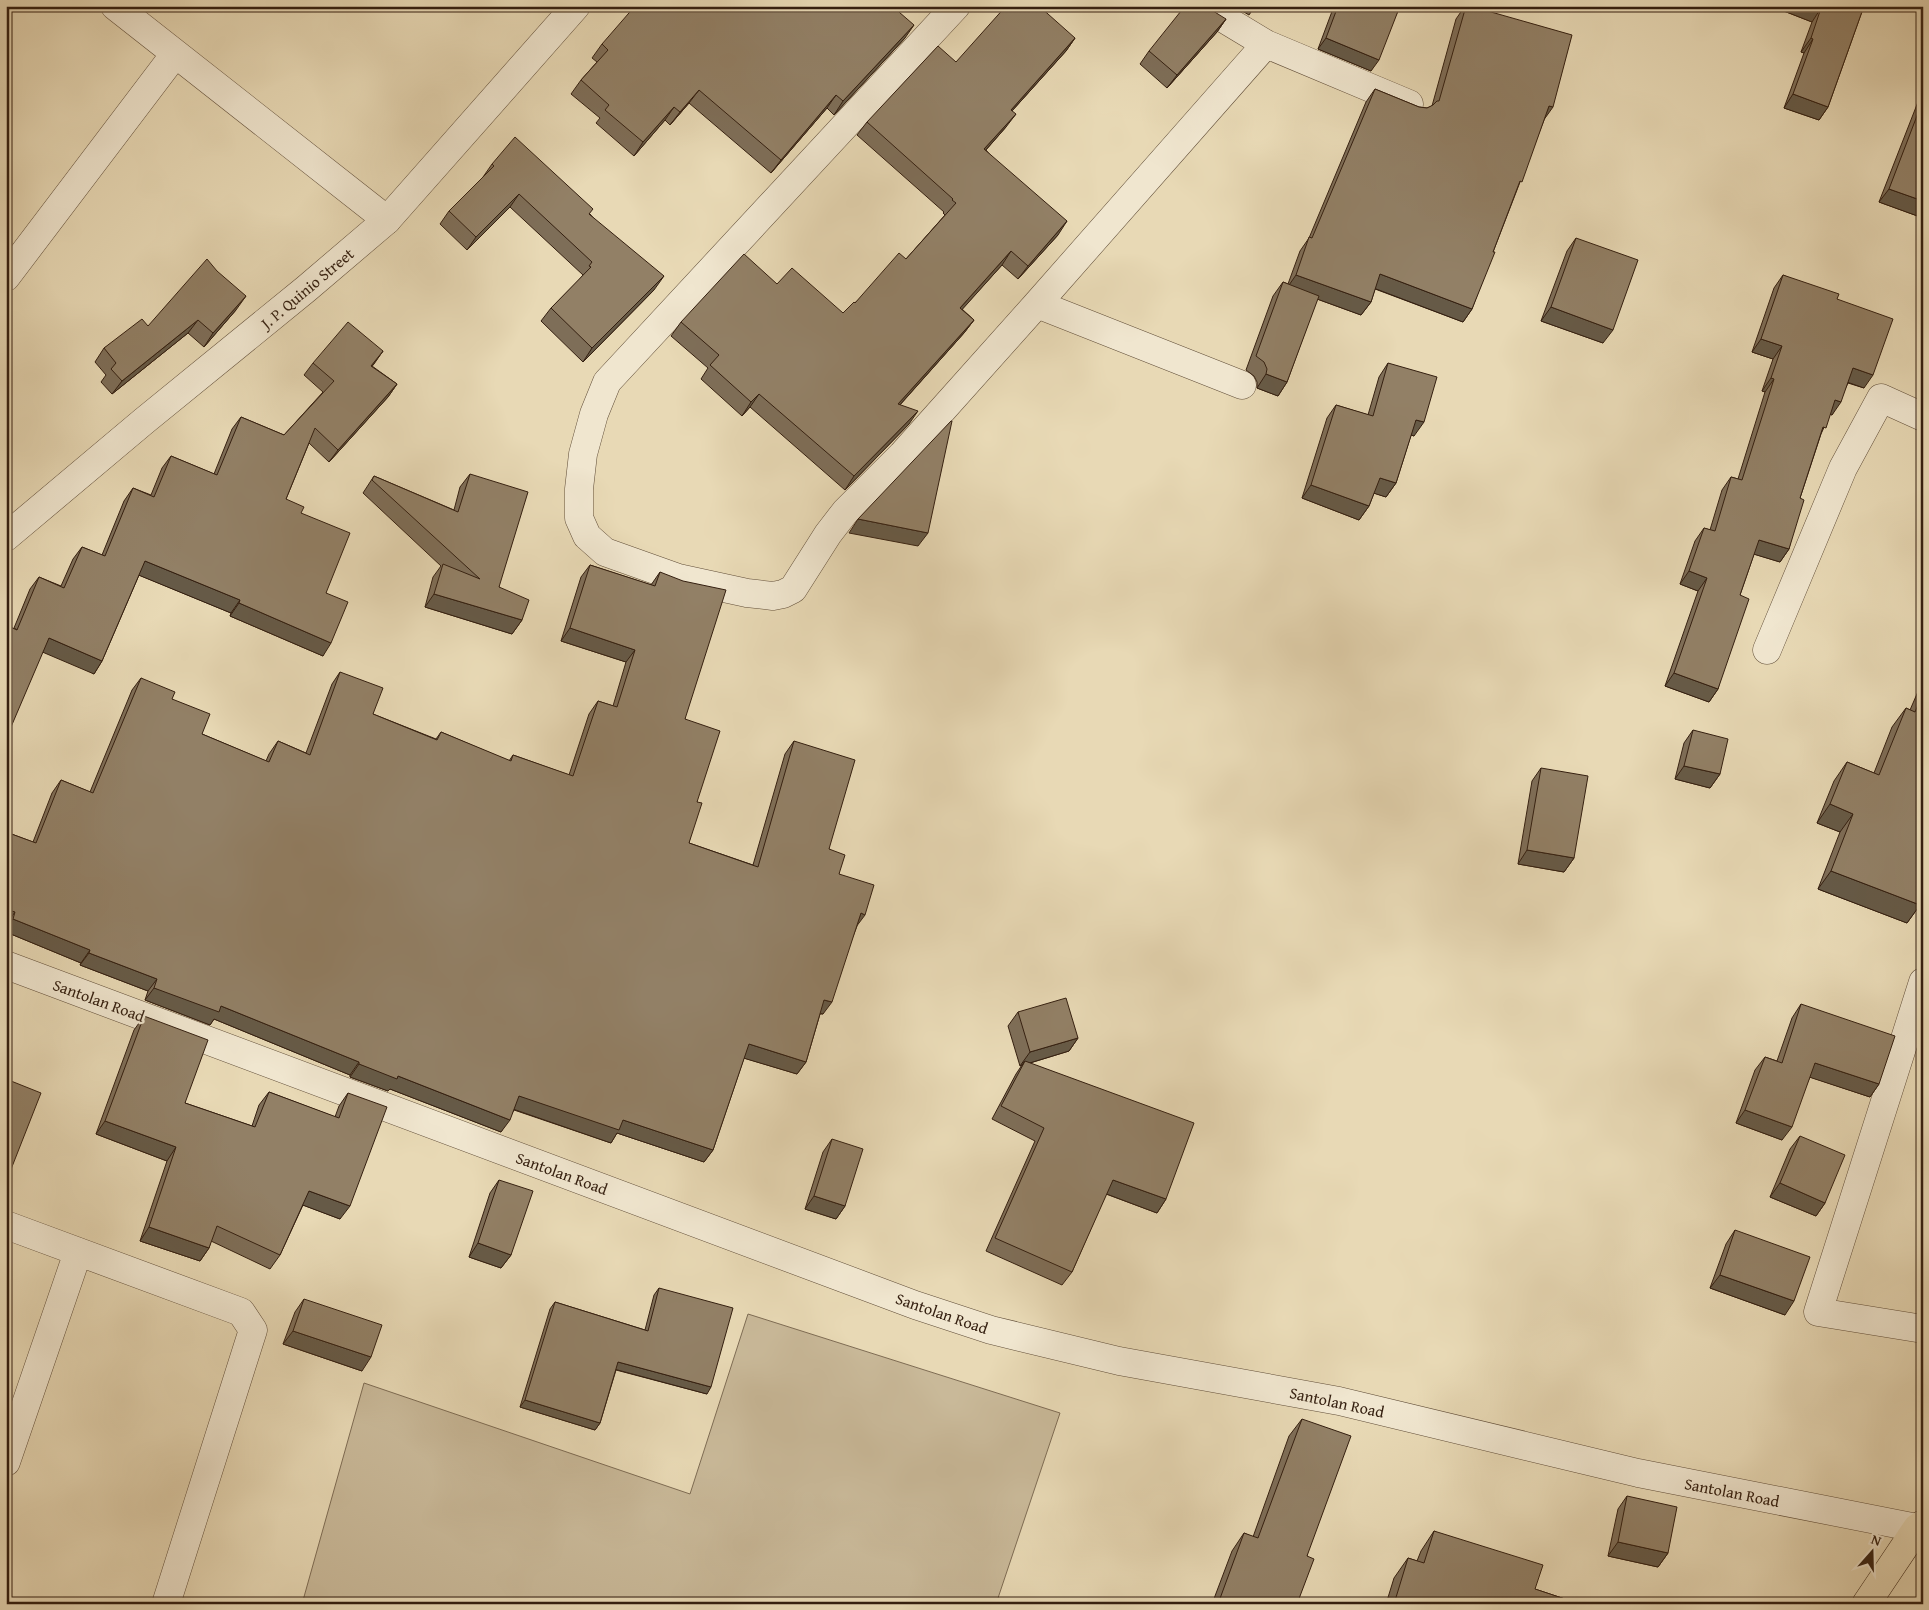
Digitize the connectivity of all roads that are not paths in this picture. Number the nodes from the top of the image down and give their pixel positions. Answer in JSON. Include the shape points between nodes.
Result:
{"nodes":[{"id":1,"x":576,"y":6,"type":"edge"},
{"id":2,"x":956,"y":6,"type":"edge"},
{"id":3,"x":1203,"y":6,"type":"edge"},
{"id":4,"x":129,"y":11,"type":"edge"},
{"id":5,"x":1266,"y":44,"type":"junction"},
{"id":6,"x":175,"y":54,"type":"junction"},
{"id":7,"x":1414,"y":106,"type":"edge"},
{"id":8,"x":387,"y":220,"type":"junction"},
{"id":9,"x":6,"y":277,"type":"edge"},
{"id":10,"x":1037,"y":304,"type":"junction"},
{"id":11,"x":1242,"y":385,"type":"dead end"},
{"id":12,"x":1923,"y":417,"type":"edge"},
{"id":13,"x":6,"y":538,"type":"edge"},
{"id":14,"x":1767,"y":650,"type":"dead end"},
{"id":15,"x":6,"y":966,"type":"edge"},
{"id":16,"x":1923,"y":982,"type":"edge"},
{"id":17,"x":6,"y":1225,"type":"edge"},
{"id":18,"x":78,"y":1252,"type":"junction"},
{"id":19,"x":1923,"y":1329,"type":"edge"},
{"id":20,"x":6,"y":1462,"type":"edge"},
{"id":21,"x":1920,"y":1526,"type":"edge"},
{"id":22,"x":166,"y":1604,"type":"edge"},
{"id":23,"x":1866,"y":1604,"type":"edge"}],
"edges":[{"from":1,"to":8,"type":"street","name":"J. P. Quinio Street"},
{"from":2,"to":10,"type":"street","via":[[607,382],[583,454],[579,518],[587,536],[605,552],[678,578],[773,596],[793,589],[845,512],[902,455]]},
{"from":3,"to":5,"type":"street"},
{"from":4,"to":6,"type":"street"},
{"from":5,"to":7,"type":"street"},
{"from":5,"to":10,"type":"street"},
{"from":6,"to":8,"type":"street"},
{"from":6,"to":9,"type":"street"},
{"from":8,"to":13,"type":"street","name":"J. P. Quinio Street"},
{"from":10,"to":11,"type":"street"},
{"from":12,"to":14,"type":"street","via":[[1881,398],[1843,468]]},
{"from":15,"to":21,"type":"street","name":"Santolan Road","via":[[915,1305],[991,1330],[1119,1361],[1339,1401],[1638,1473]]},
{"from":16,"to":19,"type":"street","via":[[1818,1312]]},
{"from":17,"to":18,"type":"street"},
{"from":18,"to":20,"type":"street"},
{"from":18,"to":22,"type":"street","via":[[241,1312],[253,1330]]},
{"from":21,"to":23,"type":"main road"}]}
